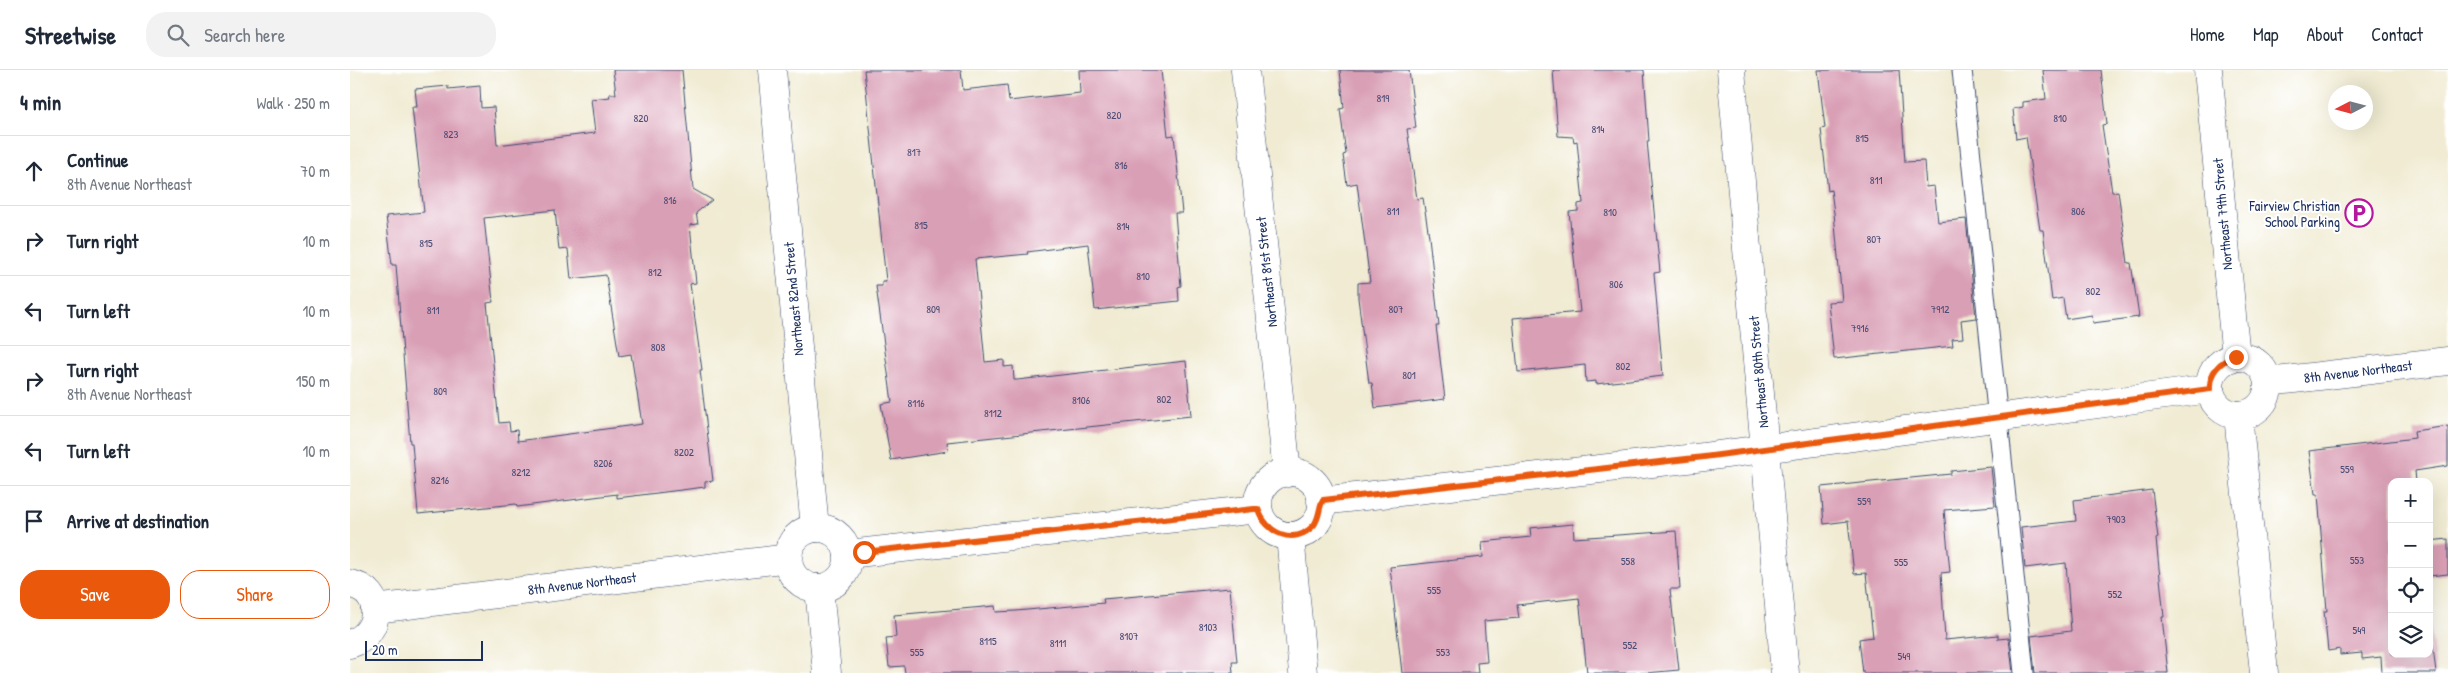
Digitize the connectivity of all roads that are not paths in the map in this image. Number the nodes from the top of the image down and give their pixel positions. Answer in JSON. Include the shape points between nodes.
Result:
{"nodes":[{"id":1,"x":772,"y":70,"type":"edge"},
{"id":2,"x":1245,"y":70,"type":"edge"},
{"id":3,"x":1731,"y":70,"type":"edge"},
{"id":4,"x":1962,"y":70,"type":"edge"},
{"id":5,"x":2208,"y":70,"type":"edge"},
{"id":6,"x":2236,"y":357,"type":"junction"},
{"id":7,"x":2448,"y":361,"type":"edge"},
{"id":8,"x":2268,"y":382,"type":"junction"},
{"id":9,"x":2210,"y":389,"type":"junction"},
{"id":10,"x":2238,"y":415,"type":"junction"},
{"id":11,"x":1999,"y":417,"type":"junction"},
{"id":12,"x":1765,"y":449,"type":"junction"},
{"id":13,"x":1287,"y":473,"type":"junction"},
{"id":14,"x":1321,"y":501,"type":"junction"},
{"id":15,"x":1258,"y":509,"type":"junction"},
{"id":16,"x":815,"y":528,"type":"junction"},
{"id":17,"x":1290,"y":536,"type":"junction"},
{"id":18,"x":848,"y":554,"type":"junction"},
{"id":19,"x":789,"y":558,"type":"junction"},
{"id":20,"x":350,"y":584,"type":"edge"},
{"id":21,"x":819,"y":588,"type":"junction"},
{"id":22,"x":375,"y":609,"type":"junction"},
{"id":23,"x":350,"y":644,"type":"edge"},
{"id":24,"x":827,"y":673,"type":"edge"},
{"id":25,"x":1303,"y":673,"type":"edge"},
{"id":26,"x":1785,"y":673,"type":"edge"},
{"id":27,"x":2024,"y":673,"type":"edge"},
{"id":28,"x":2264,"y":673,"type":"edge"}],
"edges":[{"from":1,"to":16,"type":"street","name":"Northeast 82nd Street"},
{"from":2,"to":13,"type":"street","name":"Northeast 81st Street"},
{"from":3,"to":12,"type":"street","name":"Northeast 80th Street"},
{"from":4,"to":11,"type":"lane"},
{"from":5,"to":6,"type":"street","name":"Northeast 79th Street"},
{"from":6,"to":8,"type":"street","via":[[2258,364]]},
{"from":6,"to":9,"type":"street","via":[[2217,367],[2212,374]]},
{"from":7,"to":8,"type":"street","name":"8th Avenue Northeast"},
{"from":8,"to":10,"type":"street","via":[[2264,401],[2248,414]]},
{"from":9,"to":10,"type":"street","via":[[2220,408]]},
{"from":9,"to":11,"type":"street"},
{"from":10,"to":28,"type":"street"},
{"from":11,"to":12,"type":"street"},
{"from":11,"to":27,"type":"lane"},
{"from":12,"to":14,"type":"street"},
{"from":12,"to":26,"type":"street","name":"Northeast 80th Street"},
{"from":13,"to":14,"type":"street","via":[[1301,474],[1310,480],[1317,487]]},
{"from":13,"to":15,"type":"street","via":[[1270,479],[1263,488]]},
{"from":14,"to":17,"type":"street","via":[[1314,525],[1306,532]]},
{"from":15,"to":17,"type":"street","via":[[1268,528],[1277,534]]},
{"from":15,"to":18,"type":"street"},
{"from":16,"to":18,"type":"street","via":[[838,535]]},
{"from":16,"to":19,"type":"street","via":[[800,534],[793,542]]},
{"from":17,"to":25,"type":"street"},
{"from":18,"to":21,"type":"street","via":[[846,570],[841,578],[834,584]]},
{"from":19,"to":21,"type":"street","via":[[792,572],[798,580],[806,586]]},
{"from":19,"to":22,"type":"street","name":"8th Avenue Northeast"},
{"from":20,"to":22,"type":"street","via":[[364,589]]},
{"from":21,"to":24,"type":"street"},
{"from":22,"to":23,"type":"street","via":[[373,626],[367,635]]}]}
